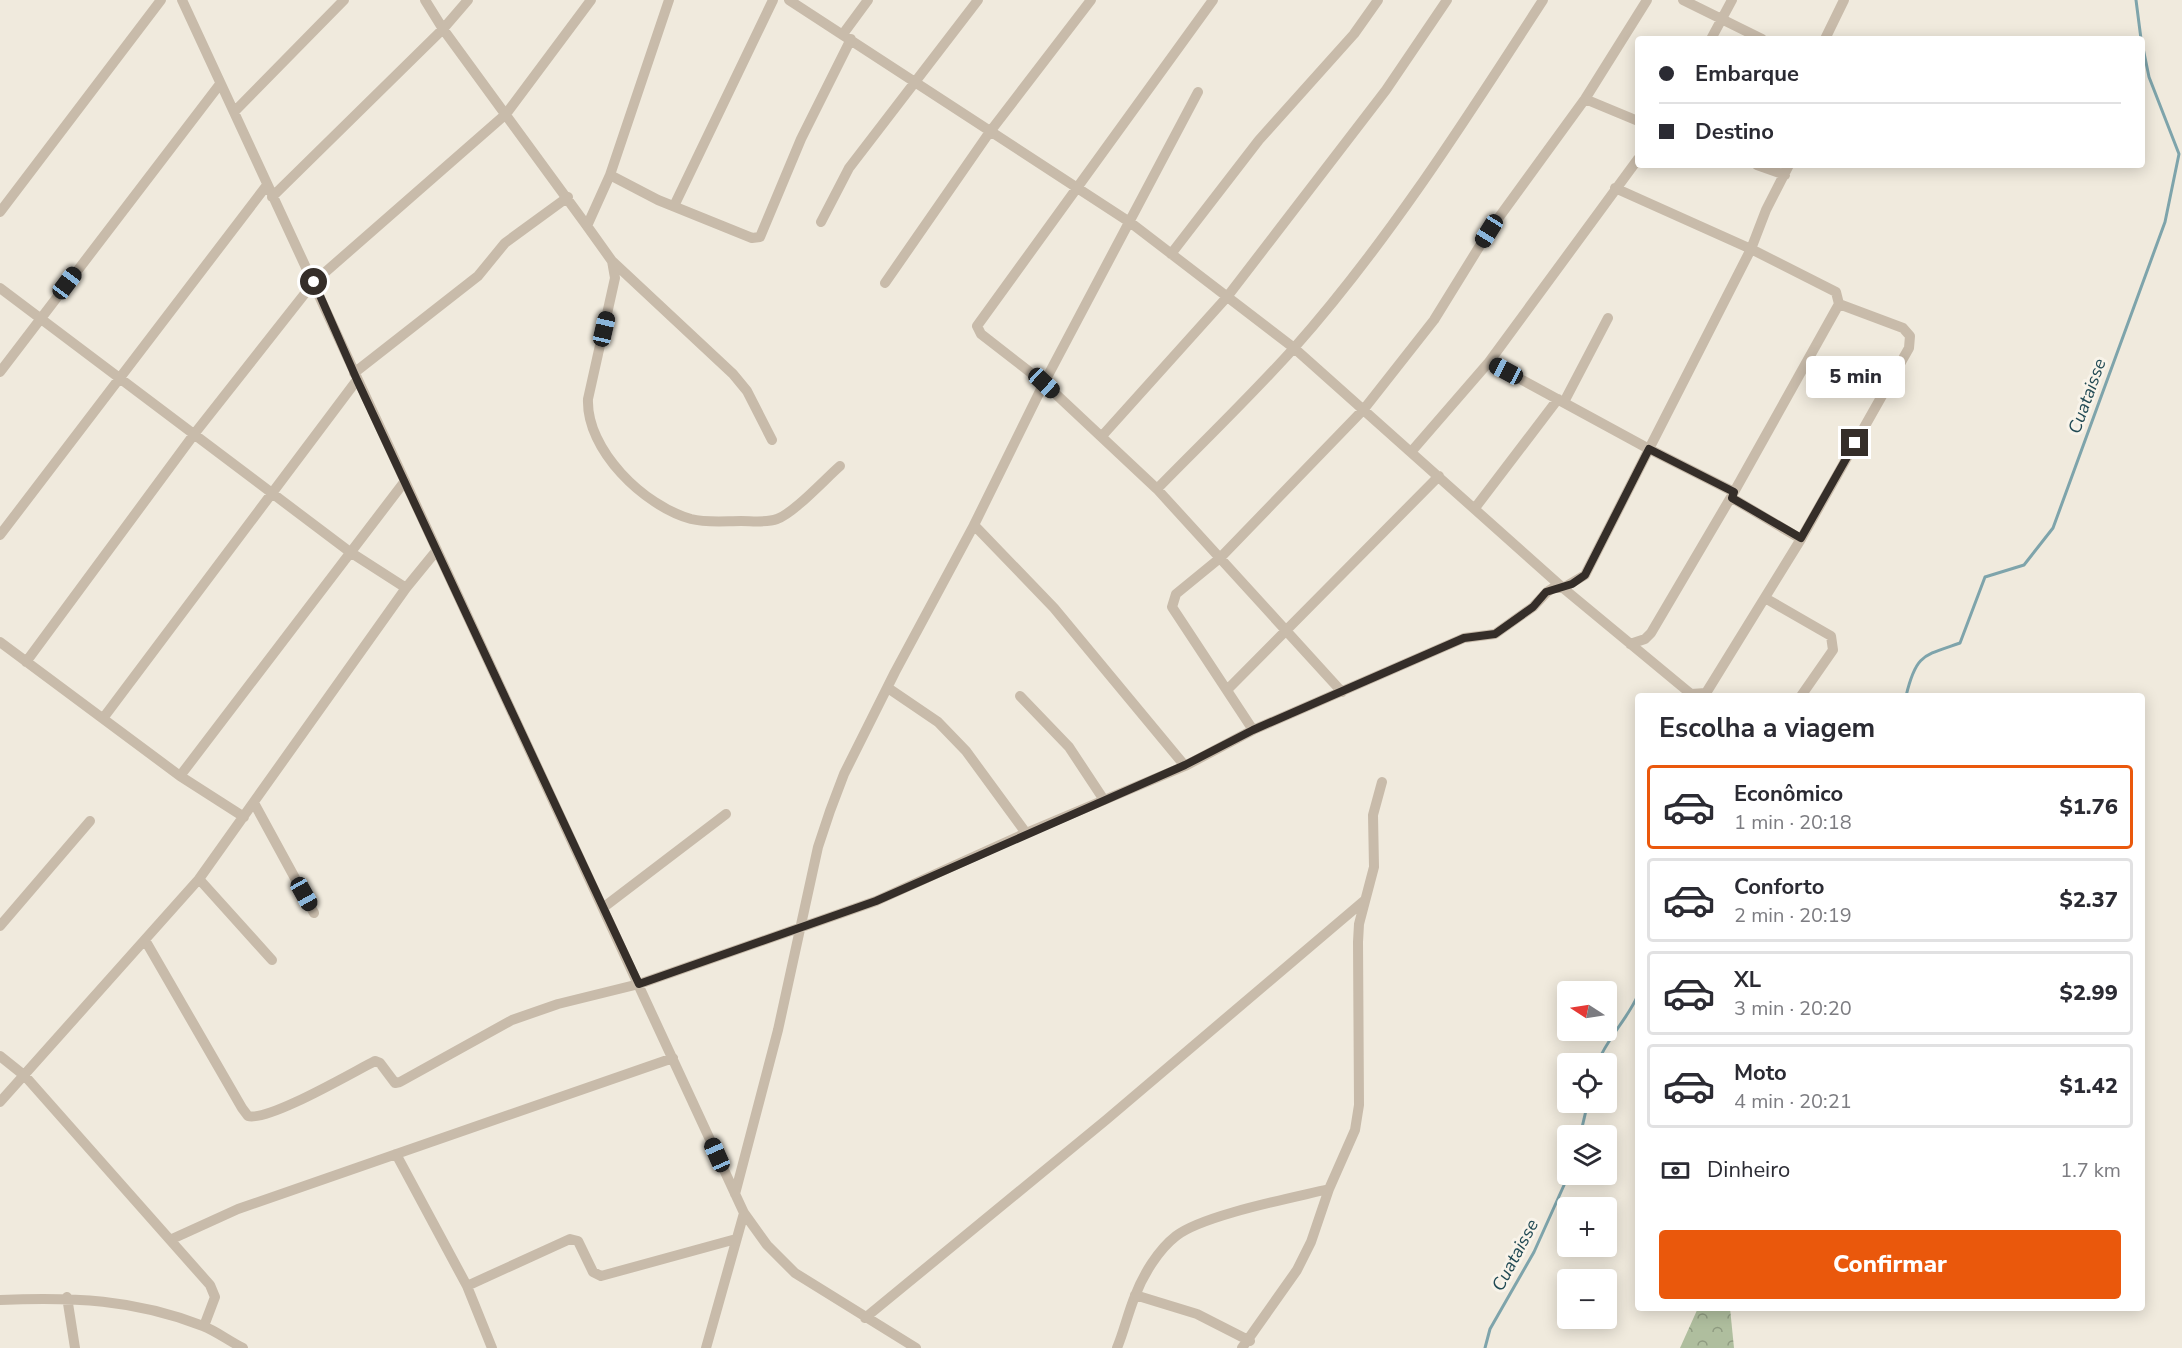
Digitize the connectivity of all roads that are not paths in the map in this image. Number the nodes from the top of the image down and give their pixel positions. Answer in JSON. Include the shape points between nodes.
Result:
{"nodes":[{"id":1,"x":161,"y":0,"type":"edge"},
{"id":2,"x":344,"y":0,"type":"edge"},
{"id":3,"x":425,"y":0,"type":"edge"},
{"id":4,"x":468,"y":0,"type":"edge"},
{"id":5,"x":591,"y":0,"type":"edge"},
{"id":6,"x":669,"y":0,"type":"edge"},
{"id":7,"x":773,"y":0,"type":"edge"},
{"id":8,"x":789,"y":0,"type":"edge"},
{"id":9,"x":868,"y":0,"type":"edge"},
{"id":10,"x":978,"y":0,"type":"edge"},
{"id":11,"x":1091,"y":0,"type":"edge"},
{"id":12,"x":1213,"y":0,"type":"edge"},
{"id":13,"x":1378,"y":0,"type":"edge"},
{"id":14,"x":1446,"y":0,"type":"edge"},
{"id":15,"x":1543,"y":0,"type":"edge"},
{"id":16,"x":1647,"y":0,"type":"edge"},
{"id":17,"x":1683,"y":0,"type":"edge"},
{"id":18,"x":1732,"y":0,"type":"edge"},
{"id":19,"x":1844,"y":0,"type":"edge"},
{"id":20,"x":185,"y":1,"type":"edge"},
{"id":21,"x":1722,"y":18,"type":"junction"},
{"id":22,"x":442,"y":29,"type":"junction"},
{"id":23,"x":1713,"y":36,"type":"edge"},
{"id":24,"x":1756,"y":36,"type":"edge"},
{"id":25,"x":1826,"y":36,"type":"edge"},
{"id":26,"x":847,"y":37,"type":"junction"},
{"id":27,"x":915,"y":81,"type":"junction"},
{"id":28,"x":220,"y":84,"type":"junction"},
{"id":29,"x":1198,"y":92,"type":"dead end"},
{"id":30,"x":1585,"y":99,"type":"junction"},
{"id":31,"x":234,"y":112,"type":"junction"},
{"id":32,"x":506,"y":114,"type":"junction"},
{"id":33,"x":1635,"y":120,"type":"edge"},
{"id":34,"x":989,"y":133,"type":"junction"},
{"id":35,"x":1635,"y":163,"type":"edge"},
{"id":36,"x":1787,"y":170,"type":"edge"},
{"id":37,"x":610,"y":175,"type":"junction"},
{"id":38,"x":267,"y":185,"type":"junction"},
{"id":39,"x":1077,"y":187,"type":"junction"},
{"id":40,"x":1615,"y":188,"type":"junction"},
{"id":41,"x":568,"y":196,"type":"junction"},
{"id":42,"x":272,"y":197,"type":"junction"},
{"id":43,"x":674,"y":206,"type":"junction"},
{"id":44,"x":0,"y":212,"type":"edge"},
{"id":45,"x":821,"y":222,"type":"dead end"},
{"id":46,"x":1131,"y":223,"type":"junction"},
{"id":47,"x":587,"y":226,"type":"junction"},
{"id":48,"x":1751,"y":249,"type":"junction"},
{"id":49,"x":1171,"y":254,"type":"junction"},
{"id":50,"x":612,"y":261,"type":"junction"},
{"id":51,"x":314,"y":282,"type":"junction"},
{"id":52,"x":885,"y":283,"type":"dead end"},
{"id":53,"x":0,"y":288,"type":"edge"},
{"id":54,"x":1227,"y":297,"type":"junction"},
{"id":55,"x":1839,"y":304,"type":"junction"},
{"id":56,"x":1608,"y":318,"type":"dead end"},
{"id":57,"x":39,"y":319,"type":"junction"},
{"id":58,"x":1294,"y":348,"type":"junction"},
{"id":59,"x":1489,"y":362,"type":"junction"},
{"id":60,"x":0,"y":372,"type":"edge"},
{"id":61,"x":355,"y":376,"type":"junction"},
{"id":62,"x":119,"y":379,"type":"junction"},
{"id":63,"x":1044,"y":383,"type":"junction"},
{"id":64,"x":1561,"y":401,"type":"junction"},
{"id":65,"x":1364,"y":410,"type":"junction"},
{"id":66,"x":195,"y":433,"type":"junction"},
{"id":67,"x":1102,"y":436,"type":"junction"},
{"id":68,"x":772,"y":440,"type":"dead end"},
{"id":69,"x":1649,"y":449,"type":"junction"},
{"id":70,"x":1411,"y":452,"type":"junction"},
{"id":71,"x":840,"y":466,"type":"dead end"},
{"id":72,"x":1439,"y":476,"type":"junction"},
{"id":73,"x":405,"y":481,"type":"junction"},
{"id":74,"x":1157,"y":489,"type":"junction"},
{"id":75,"x":273,"y":493,"type":"junction"},
{"id":76,"x":1733,"y":495,"type":"junction"},
{"id":77,"x":1475,"y":508,"type":"junction"},
{"id":78,"x":974,"y":525,"type":"junction"},
{"id":79,"x":0,"y":535,"type":"edge"},
{"id":80,"x":1801,"y":538,"type":"junction"},
{"id":81,"x":437,"y":550,"type":"junction"},
{"id":82,"x":350,"y":552,"type":"junction"},
{"id":83,"x":1220,"y":558,"type":"junction"},
{"id":84,"x":406,"y":588,"type":"junction"},
{"id":85,"x":1563,"y":588,"type":"junction"},
{"id":86,"x":1765,"y":598,"type":"junction"},
{"id":87,"x":1286,"y":628,"type":"junction"},
{"id":88,"x":0,"y":642,"type":"edge"},
{"id":89,"x":1629,"y":644,"type":"junction"},
{"id":90,"x":26,"y":662,"type":"junction"},
{"id":91,"x":888,"y":688,"type":"junction"},
{"id":92,"x":1228,"y":689,"type":"junction"},
{"id":93,"x":1342,"y":692,"type":"junction"},
{"id":94,"x":1690,"y":693,"type":"edge"},
{"id":95,"x":1703,"y":693,"type":"edge"},
{"id":96,"x":1803,"y":693,"type":"edge"},
{"id":97,"x":1020,"y":696,"type":"dead end"},
{"id":98,"x":104,"y":717,"type":"junction"},
{"id":99,"x":1253,"y":730,"type":"junction"},
{"id":100,"x":1185,"y":765,"type":"junction"},
{"id":101,"x":180,"y":776,"type":"junction"},
{"id":102,"x":1382,"y":782,"type":"dead end"},
{"id":103,"x":1104,"y":800,"type":"junction"},
{"id":104,"x":254,"y":803,"type":"junction"},
{"id":105,"x":726,"y":814,"type":"dead end"},
{"id":106,"x":244,"y":817,"type":"junction"},
{"id":107,"x":90,"y":821,"type":"dead end"},
{"id":108,"x":1026,"y":833,"type":"junction"},
{"id":109,"x":199,"y":879,"type":"junction"},
{"id":110,"x":1365,"y":900,"type":"junction"},
{"id":111,"x":603,"y":907,"type":"junction"},
{"id":112,"x":314,"y":913,"type":"dead end"},
{"id":113,"x":0,"y":926,"type":"edge"},
{"id":114,"x":801,"y":926,"type":"junction"},
{"id":115,"x":146,"y":940,"type":"junction"},
{"id":116,"x":272,"y":960,"type":"dead end"},
{"id":117,"x":639,"y":984,"type":"junction"},
{"id":118,"x":0,"y":1056,"type":"edge"},
{"id":119,"x":673,"y":1058,"type":"junction"},
{"id":120,"x":25,"y":1076,"type":"junction"},
{"id":121,"x":0,"y":1102,"type":"edge"},
{"id":122,"x":396,"y":1154,"type":"junction"},
{"id":123,"x":1329,"y":1189,"type":"junction"},
{"id":124,"x":735,"y":1194,"type":"junction"},
{"id":125,"x":744,"y":1213,"type":"junction"},
{"id":126,"x":172,"y":1239,"type":"junction"},
{"id":127,"x":736,"y":1239,"type":"junction"},
{"id":128,"x":467,"y":1286,"type":"junction"},
{"id":129,"x":1135,"y":1295,"type":"junction"},
{"id":130,"x":67,"y":1297,"type":"junction"},
{"id":131,"x":0,"y":1300,"type":"edge"},
{"id":132,"x":865,"y":1318,"type":"junction"},
{"id":133,"x":204,"y":1326,"type":"junction"},
{"id":134,"x":225,"y":1344,"type":"edge"},
{"id":135,"x":1246,"y":1344,"type":"edge"},
{"id":136,"x":75,"y":1348,"type":"edge"},
{"id":137,"x":243,"y":1348,"type":"edge"},
{"id":138,"x":492,"y":1348,"type":"edge"},
{"id":139,"x":706,"y":1348,"type":"edge"},
{"id":140,"x":916,"y":1348,"type":"edge"},
{"id":141,"x":1117,"y":1348,"type":"edge"}],
"edges":[{"from":1,"to":44,"type":"street"},
{"from":2,"to":31,"type":"street"},
{"from":3,"to":22,"type":"street"},
{"from":4,"to":22,"type":"street"},
{"from":5,"to":32,"type":"street"},
{"from":6,"to":37,"type":"street"},
{"from":7,"to":43,"type":"street"},
{"from":8,"to":26,"type":"street"},
{"from":9,"to":26,"type":"street"},
{"from":10,"to":27,"type":"street"},
{"from":11,"to":34,"type":"street"},
{"from":12,"to":39,"type":"street"},
{"from":13,"to":49,"type":"street","via":[[1354,34],[1259,140]]},
{"from":14,"to":54,"type":"street","via":[[1379,99]]},
{"from":15,"to":58,"type":"street","via":[[1474,108],[1390,227]]},
{"from":16,"to":30,"type":"street"},
{"from":17,"to":21,"type":"street"},
{"from":18,"to":21,"type":"street"},
{"from":19,"to":25,"type":"street"},
{"from":20,"to":28,"type":"street"},
{"from":21,"to":23,"type":"street"},
{"from":21,"to":24,"type":"street"},
{"from":22,"to":32,"type":"street"},
{"from":22,"to":42,"type":"street"},
{"from":26,"to":27,"type":"street"},
{"from":26,"to":43,"type":"street","via":[[760,237],[752,238]]},
{"from":27,"to":34,"type":"street"},
{"from":27,"to":45,"type":"street","via":[[849,168]]},
{"from":28,"to":31,"type":"street"},
{"from":28,"to":57,"type":"street"},
{"from":29,"to":46,"type":"street"},
{"from":30,"to":33,"type":"street"},
{"from":30,"to":65,"type":"street","via":[[1489,231],[1434,320]]},
{"from":31,"to":38,"type":"street"},
{"from":32,"to":41,"type":"street"},
{"from":32,"to":51,"type":"street"},
{"from":34,"to":39,"type":"street"},
{"from":34,"to":52,"type":"street"},
{"from":35,"to":40,"type":"street"},
{"from":36,"to":48,"type":"street"},
{"from":37,"to":43,"type":"street"},
{"from":37,"to":47,"type":"street"},
{"from":38,"to":42,"type":"street"},
{"from":38,"to":62,"type":"street"},
{"from":39,"to":46,"type":"street"},
{"from":39,"to":63,"type":"street","via":[[977,326],[981,334]]},
{"from":40,"to":48,"type":"street"},
{"from":40,"to":59,"type":"street"},
{"from":41,"to":47,"type":"street"},
{"from":41,"to":61,"type":"street","via":[[505,243],[478,276]]},
{"from":42,"to":51,"type":"street"},
{"from":46,"to":49,"type":"street"},
{"from":46,"to":63,"type":"street"},
{"from":47,"to":50,"type":"street"},
{"from":48,"to":55,"type":"street","via":[[1836,292]]},
{"from":48,"to":69,"type":"street"},
{"from":49,"to":54,"type":"street"},
{"from":50,"to":68,"type":"street","via":[[733,374],[747,391]]},
{"from":50,"to":71,"type":"street","via":[[615,282],[588,399],[588,415],[592,432],[618,471],[665,508],[686,517],[704,521],[771,521],[785,515]]},
{"from":51,"to":61,"type":"street"},
{"from":51,"to":66,"type":"street"},
{"from":53,"to":57,"type":"street"},
{"from":54,"to":58,"type":"street"},
{"from":54,"to":67,"type":"street"},
{"from":55,"to":76,"type":"street"},
{"from":55,"to":80,"type":"street","via":[[1903,328],[1911,340]]},
{"from":56,"to":64,"type":"street"},
{"from":57,"to":60,"type":"street"},
{"from":57,"to":62,"type":"street"},
{"from":58,"to":65,"type":"street"},
{"from":58,"to":74,"type":"street"},
{"from":59,"to":64,"type":"street"},
{"from":59,"to":70,"type":"street"},
{"from":61,"to":73,"type":"street"},
{"from":61,"to":75,"type":"street"},
{"from":62,"to":66,"type":"street"},
{"from":62,"to":79,"type":"street"},
{"from":63,"to":67,"type":"street"},
{"from":63,"to":78,"type":"street"},
{"from":64,"to":69,"type":"street"},
{"from":64,"to":77,"type":"street"},
{"from":65,"to":70,"type":"street"},
{"from":65,"to":83,"type":"street"},
{"from":66,"to":75,"type":"street"},
{"from":66,"to":90,"type":"street"},
{"from":67,"to":74,"type":"street"},
{"from":69,"to":76,"type":"street"},
{"from":69,"to":85,"type":"street","via":[[1585,575]]},
{"from":70,"to":72,"type":"street"},
{"from":72,"to":77,"type":"street"},
{"from":72,"to":87,"type":"street"},
{"from":73,"to":81,"type":"street"},
{"from":73,"to":82,"type":"street"},
{"from":74,"to":83,"type":"street"},
{"from":75,"to":82,"type":"street"},
{"from":75,"to":98,"type":"street"},
{"from":76,"to":80,"type":"street"},
{"from":76,"to":89,"type":"street","via":[[1651,633]]},
{"from":77,"to":85,"type":"street"},
{"from":78,"to":91,"type":"street"},
{"from":78,"to":100,"type":"street","via":[[1054,608]]},
{"from":80,"to":86,"type":"street"},
{"from":81,"to":84,"type":"street"},
{"from":81,"to":111,"type":"street"},
{"from":82,"to":84,"type":"street"},
{"from":82,"to":101,"type":"street"},
{"from":83,"to":87,"type":"street"},
{"from":83,"to":92,"type":"street","via":[[1176,594],[1172,607]]},
{"from":84,"to":104,"type":"street"},
{"from":85,"to":89,"type":"street"},
{"from":85,"to":93,"type":"street","via":[[1546,592],[1533,607],[1495,634],[1464,638]]},
{"from":86,"to":95,"type":"street","via":[[1710,689]]},
{"from":86,"to":96,"type":"street","via":[[1831,636],[1833,650]]},
{"from":87,"to":92,"type":"street"},
{"from":87,"to":93,"type":"street"},
{"from":88,"to":90,"type":"street"},
{"from":89,"to":94,"type":"street"},
{"from":90,"to":98,"type":"street"},
{"from":91,"to":108,"type":"street","via":[[938,722],[966,751]]},
{"from":91,"to":114,"type":"street","via":[[844,774],[830,811]]},
{"from":92,"to":99,"type":"street"},
{"from":93,"to":99,"type":"street"},
{"from":97,"to":103,"type":"street","via":[[1069,747]]},
{"from":98,"to":101,"type":"street"},
{"from":99,"to":100,"type":"street"},
{"from":100,"to":103,"type":"street"},
{"from":101,"to":106,"type":"street"},
{"from":102,"to":110,"type":"street","via":[[1372,815],[1374,867]]},
{"from":103,"to":108,"type":"street"},
{"from":104,"to":106,"type":"street"},
{"from":104,"to":112,"type":"street"},
{"from":105,"to":111,"type":"street"},
{"from":106,"to":109,"type":"street"},
{"from":107,"to":113,"type":"street"},
{"from":108,"to":114,"type":"street","via":[[876,901]]},
{"from":109,"to":115,"type":"street"},
{"from":109,"to":116,"type":"street"},
{"from":110,"to":123,"type":"street","via":[[1358,942],[1359,1105],[1355,1130]]},
{"from":110,"to":132,"type":"street","via":[[1089,1135]]},
{"from":111,"to":117,"type":"street"},
{"from":114,"to":117,"type":"street"},
{"from":114,"to":124,"type":"street"},
{"from":115,"to":117,"type":"street","via":[[242,1108],[253,1117],[293,1103],[375,1061],[380,1062],[395,1083],[400,1082],[513,1020],[558,1004]]},
{"from":115,"to":120,"type":"street"},
{"from":117,"to":119,"type":"street"},
{"from":118,"to":120,"type":"street"},
{"from":119,"to":122,"type":"street"},
{"from":119,"to":124,"type":"street"},
{"from":120,"to":121,"type":"street"},
{"from":120,"to":126,"type":"street"},
{"from":122,"to":126,"type":"street","via":[[238,1209]]},
{"from":122,"to":128,"type":"street"},
{"from":123,"to":129,"type":"street","via":[[1270,1203],[1177,1235],[1161,1251]]},
{"from":123,"to":135,"type":"street","via":[[1297,1270]]},
{"from":124,"to":125,"type":"street"},
{"from":125,"to":127,"type":"street"},
{"from":125,"to":132,"type":"street","via":[[766,1245],[795,1273]]},
{"from":126,"to":133,"type":"street","via":[[210,1285],[215,1297]]},
{"from":127,"to":128,"type":"street","via":[[600,1276],[593,1272],[578,1241],[570,1239]]},
{"from":127,"to":139,"type":"street"},
{"from":128,"to":138,"type":"street"},
{"from":129,"to":135,"type":"street","via":[[1197,1314]]},
{"from":129,"to":141,"type":"street"},
{"from":130,"to":131,"type":"street"},
{"from":130,"to":133,"type":"street","via":[[109,1301]]},
{"from":130,"to":136,"type":"street"},
{"from":132,"to":140,"type":"street"},
{"from":133,"to":134,"type":"street"},
{"from":134,"to":137,"type":"street"}]}
